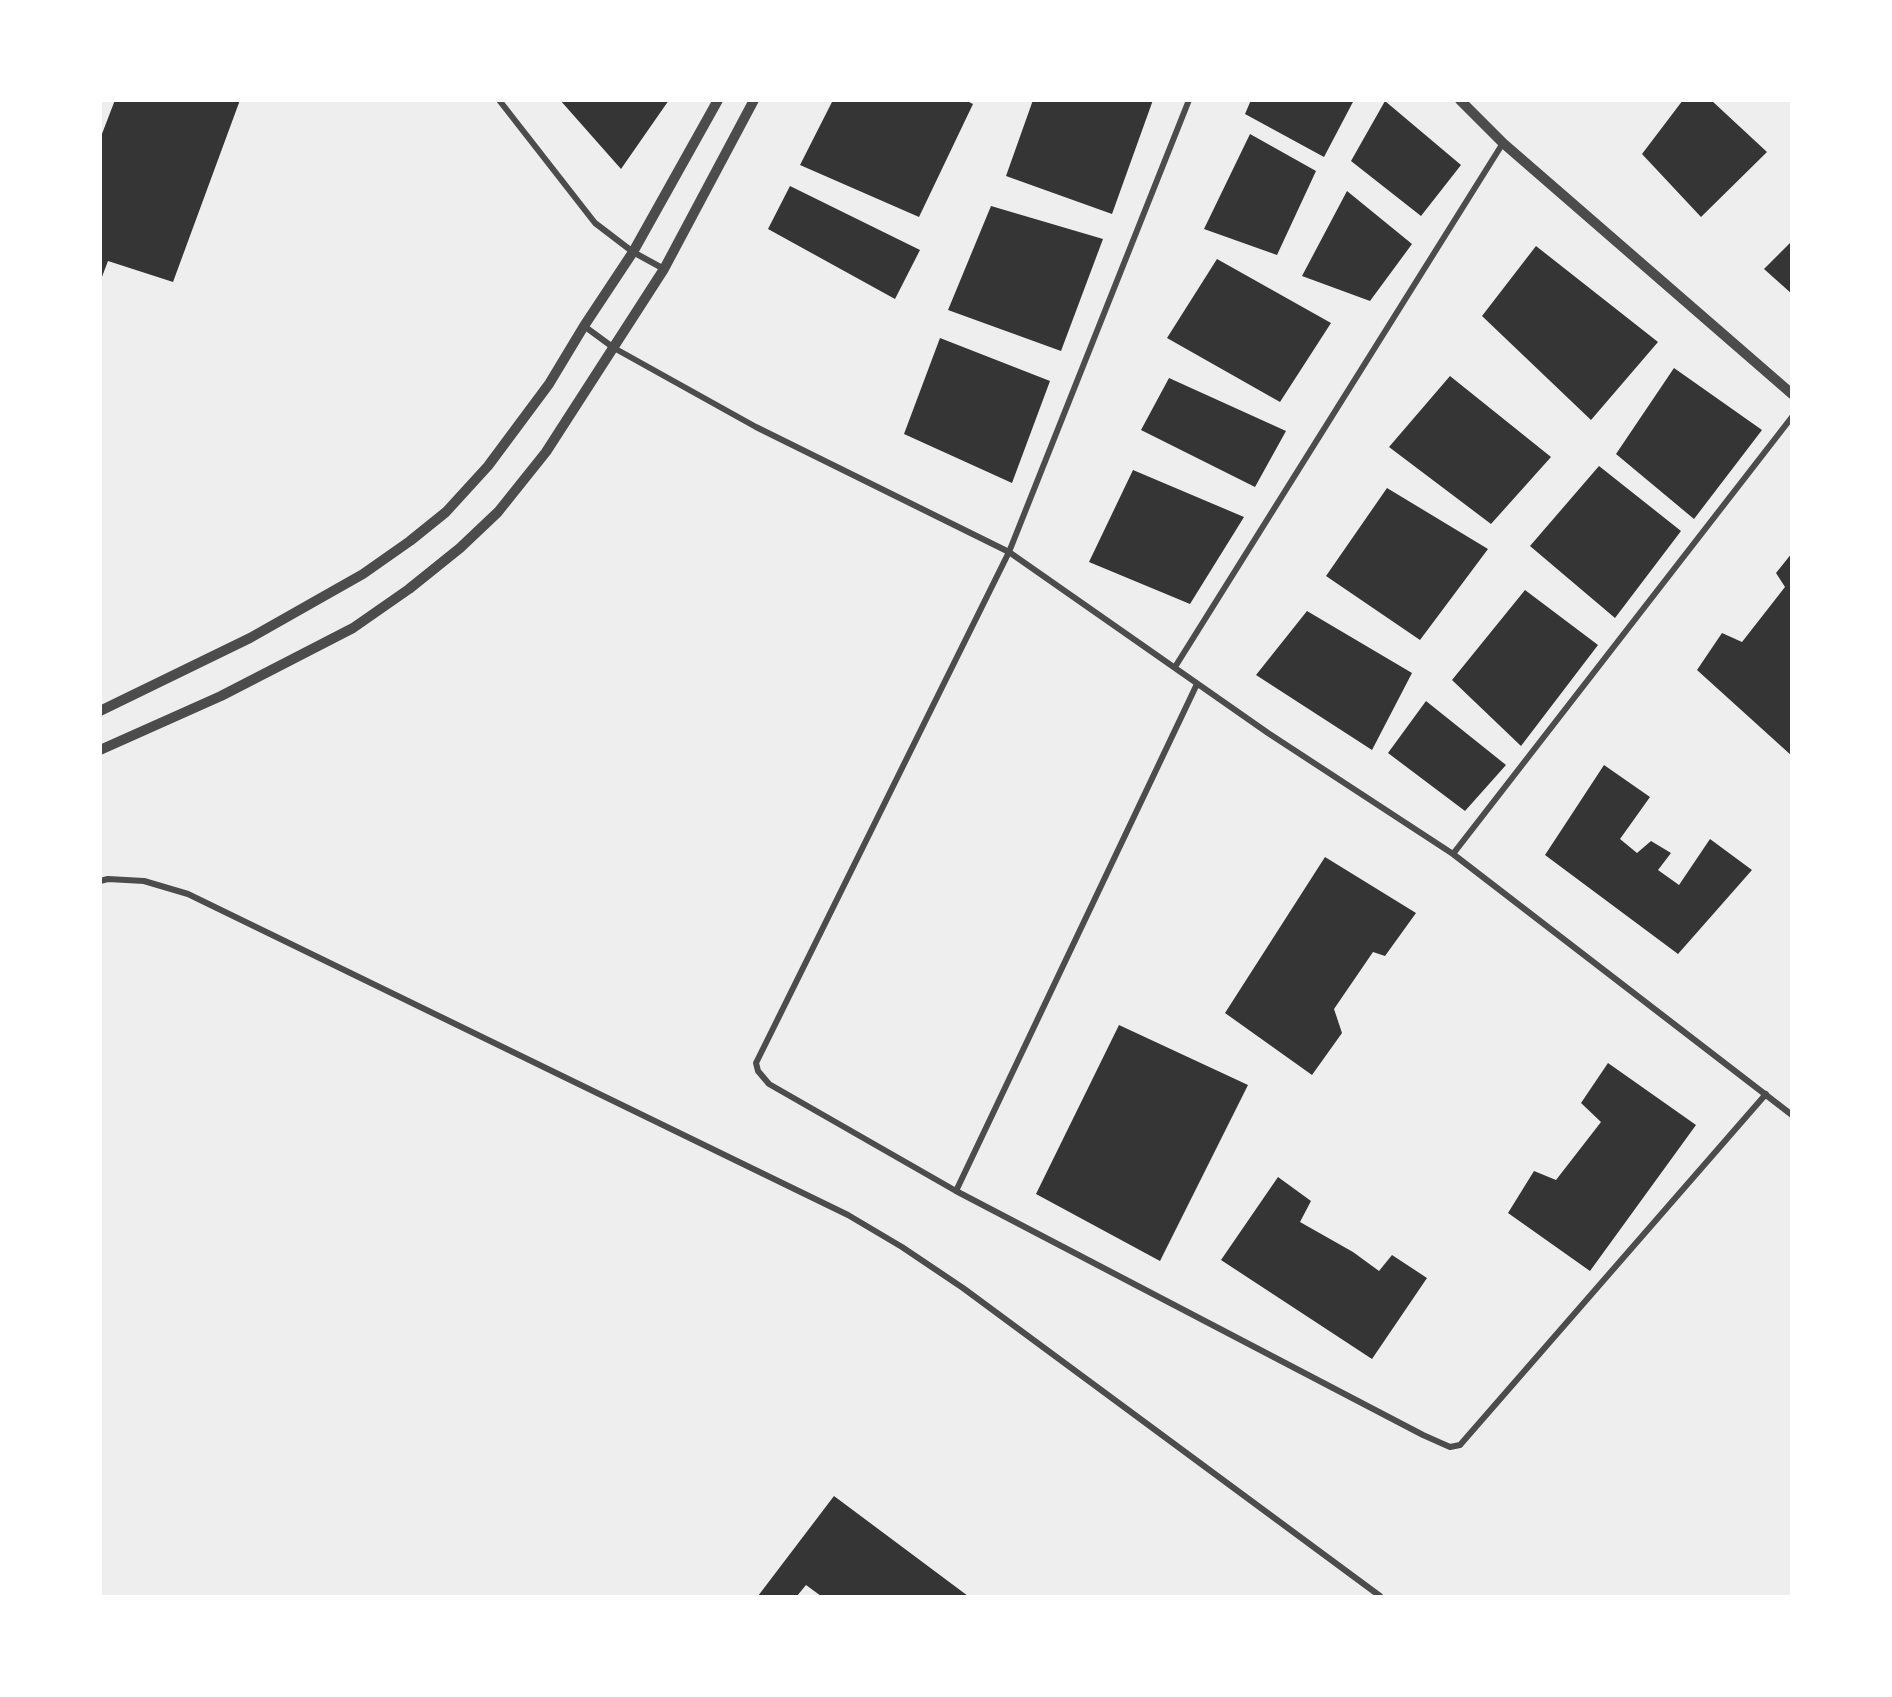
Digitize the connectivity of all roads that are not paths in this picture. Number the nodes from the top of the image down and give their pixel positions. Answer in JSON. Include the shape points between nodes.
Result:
{"nodes":[{"id":1,"x":499,"y":100,"type":"edge"},
{"id":2,"x":717,"y":100,"type":"edge"},
{"id":3,"x":754,"y":100,"type":"edge"},
{"id":4,"x":1189,"y":100,"type":"edge"},
{"id":5,"x":1460,"y":100,"type":"edge"},
{"id":6,"x":1503,"y":143,"type":"junction"},
{"id":7,"x":633,"y":252,"type":"junction"},
{"id":8,"x":664,"y":269,"type":"junction"},
{"id":9,"x":584,"y":326,"type":"junction"},
{"id":10,"x":614,"y":348,"type":"junction"},
{"id":11,"x":1791,"y":394,"type":"edge"},
{"id":12,"x":1791,"y":417,"type":"edge"},
{"id":13,"x":1009,"y":552,"type":"junction"},
{"id":14,"x":1175,"y":667,"type":"junction"},
{"id":15,"x":1197,"y":684,"type":"junction"},
{"id":16,"x":100,"y":711,"type":"edge"},
{"id":17,"x":100,"y":750,"type":"edge"},
{"id":18,"x":1453,"y":854,"type":"junction"},
{"id":19,"x":100,"y":881,"type":"edge"},
{"id":20,"x":1766,"y":1094,"type":"junction"},
{"id":21,"x":1791,"y":1115,"type":"edge"},
{"id":22,"x":956,"y":1191,"type":"junction"},
{"id":23,"x":1380,"y":1596,"type":"edge"}],
"edges":[{"from":1,"to":7,"type":"street","via":[[595,223]]},
{"from":2,"to":7,"type":"street"},
{"from":3,"to":8,"type":"street"},
{"from":4,"to":13,"type":"street"},
{"from":5,"to":6,"type":"street"},
{"from":6,"to":11,"type":"street"},
{"from":6,"to":14,"type":"street"},
{"from":7,"to":8,"type":"street"},
{"from":7,"to":9,"type":"street"},
{"from":8,"to":10,"type":"street"},
{"from":9,"to":10,"type":"street"},
{"from":9,"to":16,"type":"street","via":[[549,384],[488,466],[446,512],[363,574],[250,638]]},
{"from":10,"to":13,"type":"street","via":[[756,427]]},
{"from":10,"to":17,"type":"street","via":[[546,452],[498,512],[409,589],[309,653]]},
{"from":12,"to":18,"type":"street"},
{"from":13,"to":14,"type":"street"},
{"from":13,"to":22,"type":"street","via":[[756,1063],[769,1084]]},
{"from":14,"to":15,"type":"street"},
{"from":15,"to":18,"type":"street"},
{"from":15,"to":22,"type":"street"},
{"from":18,"to":20,"type":"street"},
{"from":19,"to":23,"type":"street","via":[[144,881],[188,894],[848,1215],[963,1288]]},
{"from":20,"to":21,"type":"street"},
{"from":20,"to":22,"type":"street","via":[[1460,1444],[1450,1447]]}]}
